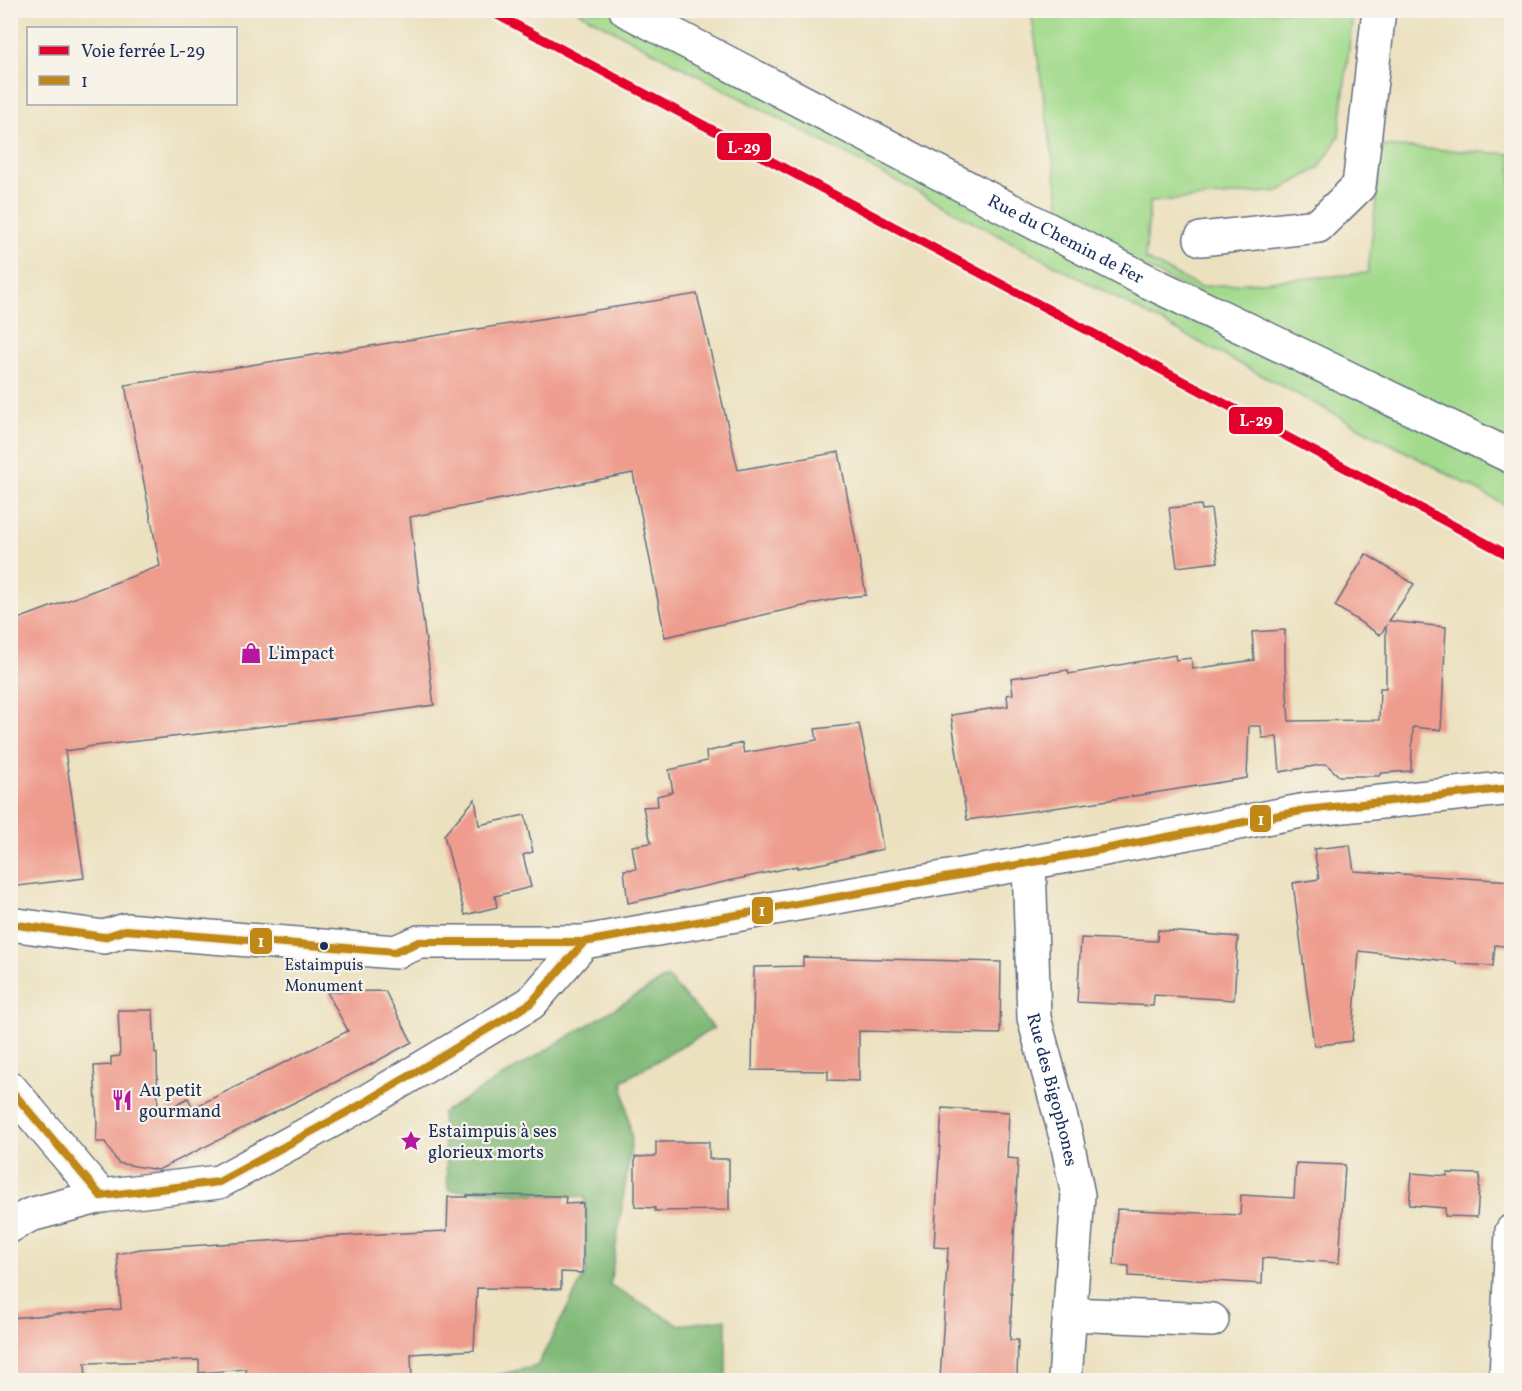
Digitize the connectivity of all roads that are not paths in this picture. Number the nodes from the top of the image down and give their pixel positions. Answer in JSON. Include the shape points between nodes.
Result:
{"nodes":[{"id":1,"x":626,"y":10,"type":"edge"},
{"id":2,"x":1378,"y":10,"type":"edge"},
{"id":3,"x":1201,"y":238,"type":"dead end"},
{"id":4,"x":1512,"y":457,"type":"edge"},
{"id":5,"x":1512,"y":788,"type":"edge"},
{"id":6,"x":1029,"y":862,"type":"junction"},
{"id":7,"x":10,"y":924,"type":"edge"},
{"id":8,"x":584,"y":942,"type":"junction"},
{"id":9,"x":10,"y":1088,"type":"edge"},
{"id":10,"x":101,"y":1196,"type":"junction"},
{"id":11,"x":10,"y":1226,"type":"edge"},
{"id":12,"x":1512,"y":1231,"type":"edge"},
{"id":13,"x":1070,"y":1314,"type":"junction"},
{"id":14,"x":1212,"y":1320,"type":"dead end"},
{"id":15,"x":1065,"y":1380,"type":"edge"},
{"id":16,"x":1506,"y":1380,"type":"edge"}],
"edges":[{"from":1,"to":4,"type":"street","name":"Rue du Chemin de Fer","via":[[1147,280]]},
{"from":2,"to":3,"type":"street","via":[[1359,186],[1318,226]]},
{"from":5,"to":6,"type":"street","via":[[1306,810]]},
{"from":6,"to":8,"type":"street"},
{"from":6,"to":13,"type":"street","name":"Rue des Bigophones","via":[[1034,1018],[1078,1195]]},
{"from":7,"to":8,"type":"street","via":[[104,937],[126,930],[395,952],[420,942]]},
{"from":8,"to":10,"type":"street","via":[[531,1003],[364,1103],[219,1182]]},
{"from":9,"to":10,"type":"street"},
{"from":10,"to":11,"type":"street","via":[[30,1215]]},
{"from":12,"to":16,"type":"street"},
{"from":13,"to":14,"type":"street"},
{"from":13,"to":15,"type":"street","name":"Rue des Bigophones"}]}
